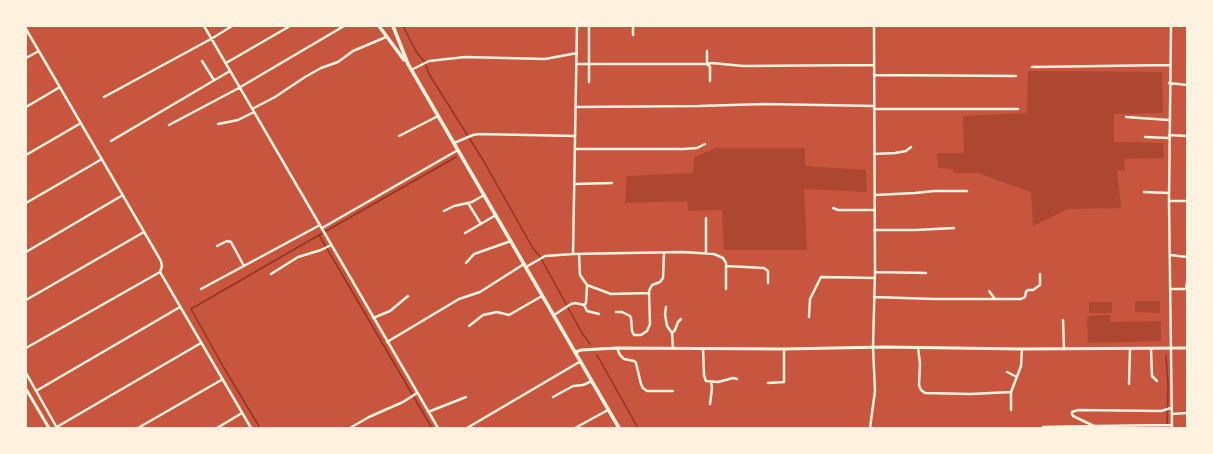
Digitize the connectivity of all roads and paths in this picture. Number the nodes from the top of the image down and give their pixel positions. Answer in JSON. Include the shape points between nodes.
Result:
{"nodes":[{"id":1,"x":204,"y":26,"type":"edge"},
{"id":2,"x":232,"y":26,"type":"edge"},
{"id":3,"x":290,"y":26,"type":"edge"},
{"id":4,"x":344,"y":26,"type":"edge"},
{"id":5,"x":379,"y":26,"type":"edge"},
{"id":6,"x":393,"y":26,"type":"edge"},
{"id":7,"x":577,"y":26,"type":"edge"},
{"id":8,"x":589,"y":26,"type":"edge"},
{"id":9,"x":633,"y":26,"type":"edge"},
{"id":10,"x":874,"y":26,"type":"edge"},
{"id":11,"x":1171,"y":26,"type":"edge"},
{"id":12,"x":26,"y":29,"type":"edge"},
{"id":13,"x":633,"y":35,"type":"dead end"},
{"id":14,"x":386,"y":37,"type":"junction"},
{"id":15,"x":210,"y":39,"type":"junction"},
{"id":16,"x":39,"y":51,"type":"junction"},
{"id":17,"x":707,"y":51,"type":"dead end"},
{"id":18,"x":577,"y":53,"type":"junction"},
{"id":19,"x":26,"y":58,"type":"edge"},
{"id":20,"x":202,"y":61,"type":"dead end"},
{"id":21,"x":226,"y":63,"type":"junction"},
{"id":22,"x":408,"y":64,"type":"junction"},
{"id":23,"x":577,"y":64,"type":"junction"},
{"id":24,"x":589,"y":64,"type":"junction"},
{"id":25,"x":707,"y":64,"type":"junction"},
{"id":26,"x":874,"y":65,"type":"junction"},
{"id":27,"x":1170,"y":65,"type":"junction"},
{"id":28,"x":1032,"y":67,"type":"dead end"},
{"id":29,"x":230,"y":70,"type":"junction"},
{"id":30,"x":411,"y":70,"type":"junction"},
{"id":31,"x":874,"y":75,"type":"junction"},
{"id":32,"x":1016,"y":76,"type":"dead end"},
{"id":33,"x":214,"y":80,"type":"junction"},
{"id":34,"x":710,"y":81,"type":"dead end"},
{"id":35,"x":588,"y":82,"type":"dead end"},
{"id":36,"x":1169,"y":84,"type":"junction"},
{"id":37,"x":1187,"y":84,"type":"edge"},
{"id":38,"x":60,"y":87,"type":"junction"},
{"id":39,"x":240,"y":87,"type":"junction"},
{"id":40,"x":104,"y":97,"type":"dead end"},
{"id":41,"x":26,"y":107,"type":"edge"},
{"id":42,"x":576,"y":107,"type":"junction"},
{"id":43,"x":874,"y":107,"type":"junction"},
{"id":44,"x":1018,"y":109,"type":"dead end"},
{"id":45,"x":253,"y":111,"type":"junction"},
{"id":46,"x":438,"y":116,"type":"junction"},
{"id":47,"x":1126,"y":117,"type":"dead end"},
{"id":48,"x":1169,"y":120,"type":"junction"},
{"id":49,"x":81,"y":123,"type":"junction"},
{"id":50,"x":218,"y":124,"type":"dead end"},
{"id":51,"x":169,"y":126,"type":"dead end"},
{"id":52,"x":399,"y":136,"type":"dead end"},
{"id":53,"x":575,"y":136,"type":"junction"},
{"id":54,"x":1169,"y":136,"type":"junction"},
{"id":55,"x":1187,"y":136,"type":"edge"},
{"id":56,"x":1145,"y":137,"type":"dead end"},
{"id":57,"x":110,"y":141,"type":"dead end"},
{"id":58,"x":454,"y":143,"type":"junction"},
{"id":59,"x":704,"y":144,"type":"dead end"},
{"id":60,"x":911,"y":147,"type":"dead end"},
{"id":61,"x":575,"y":149,"type":"junction"},
{"id":62,"x":458,"y":150,"type":"junction"},
{"id":63,"x":874,"y":154,"type":"junction"},
{"id":64,"x":26,"y":155,"type":"edge"},
{"id":65,"x":102,"y":159,"type":"junction"},
{"id":66,"x":612,"y":183,"type":"dead end"},
{"id":67,"x":574,"y":184,"type":"junction"},
{"id":68,"x":966,"y":190,"type":"dead end"},
{"id":69,"x":1144,"y":192,"type":"dead end"},
{"id":70,"x":1169,"y":193,"type":"junction"},
{"id":71,"x":123,"y":195,"type":"junction"},
{"id":72,"x":484,"y":195,"type":"junction"},
{"id":73,"x":875,"y":195,"type":"junction"},
{"id":74,"x":1169,"y":201,"type":"junction"},
{"id":75,"x":1187,"y":201,"type":"edge"},
{"id":76,"x":26,"y":203,"type":"edge"},
{"id":77,"x":468,"y":203,"type":"junction"},
{"id":78,"x":833,"y":208,"type":"dead end"},
{"id":79,"x":874,"y":210,"type":"junction"},
{"id":80,"x":444,"y":211,"type":"dead end"},
{"id":81,"x":496,"y":215,"type":"junction"},
{"id":82,"x":706,"y":218,"type":"dead end"},
{"id":83,"x":481,"y":224,"type":"junction"},
{"id":84,"x":318,"y":226,"type":"junction"},
{"id":85,"x":954,"y":228,"type":"dead end"},
{"id":86,"x":323,"y":230,"type":"junction"},
{"id":87,"x":874,"y":230,"type":"junction"},
{"id":88,"x":144,"y":232,"type":"junction"},
{"id":89,"x":465,"y":233,"type":"dead end"},
{"id":90,"x":511,"y":241,"type":"junction"},
{"id":91,"x":330,"y":245,"type":"junction"},
{"id":92,"x":218,"y":246,"type":"dead end"},
{"id":93,"x":26,"y":252,"type":"edge"},
{"id":94,"x":664,"y":253,"type":"junction"},
{"id":95,"x":706,"y":253,"type":"junction"},
{"id":96,"x":573,"y":254,"type":"junction"},
{"id":97,"x":579,"y":254,"type":"junction"},
{"id":98,"x":1170,"y":255,"type":"junction"},
{"id":99,"x":1187,"y":257,"type":"edge"},
{"id":100,"x":466,"y":263,"type":"dead end"},
{"id":101,"x":525,"y":265,"type":"junction"},
{"id":102,"x":244,"y":266,"type":"junction"},
{"id":103,"x":726,"y":266,"type":"junction"},
{"id":104,"x":160,"y":272,"type":"junction"},
{"id":105,"x":875,"y":272,"type":"junction"},
{"id":106,"x":926,"y":273,"type":"dead end"},
{"id":107,"x":271,"y":274,"type":"dead end"},
{"id":108,"x":1040,"y":274,"type":"dead end"},
{"id":109,"x":875,"y":278,"type":"junction"},
{"id":110,"x":1187,"y":282,"type":"edge"},
{"id":111,"x":768,"y":283,"type":"dead end"},
{"id":112,"x":587,"y":285,"type":"junction"},
{"id":113,"x":201,"y":289,"type":"dead end"},
{"id":114,"x":726,"y":289,"type":"dead end"},
{"id":115,"x":1171,"y":289,"type":"junction"},
{"id":116,"x":989,"y":291,"type":"dead end"},
{"id":117,"x":649,"y":294,"type":"junction"},
{"id":118,"x":408,"y":296,"type":"dead end"},
{"id":119,"x":543,"y":296,"type":"junction"},
{"id":120,"x":874,"y":297,"type":"junction"},
{"id":121,"x":995,"y":299,"type":"junction"},
{"id":122,"x":26,"y":300,"type":"edge"},
{"id":123,"x":584,"y":305,"type":"junction"},
{"id":124,"x":180,"y":307,"type":"junction"},
{"id":125,"x":666,"y":307,"type":"dead end"},
{"id":126,"x":616,"y":312,"type":"dead end"},
{"id":127,"x":598,"y":314,"type":"dead end"},
{"id":128,"x":554,"y":315,"type":"junction"},
{"id":129,"x":810,"y":316,"type":"dead end"},
{"id":130,"x":373,"y":318,"type":"junction"},
{"id":131,"x":681,"y":319,"type":"dead end"},
{"id":132,"x":1063,"y":320,"type":"dead end"},
{"id":133,"x":470,"y":326,"type":"dead end"},
{"id":134,"x":672,"y":332,"type":"junction"},
{"id":135,"x":388,"y":341,"type":"junction"},
{"id":136,"x":201,"y":343,"type":"junction"},
{"id":137,"x":873,"y":347,"type":"junction"},
{"id":138,"x":918,"y":347,"type":"junction"},
{"id":139,"x":26,"y":348,"type":"edge"},
{"id":140,"x":617,"y":348,"type":"junction"},
{"id":141,"x":674,"y":348,"type":"junction"},
{"id":142,"x":703,"y":348,"type":"junction"},
{"id":143,"x":1187,"y":348,"type":"edge"},
{"id":144,"x":784,"y":349,"type":"junction"},
{"id":145,"x":1022,"y":349,"type":"junction"},
{"id":146,"x":1064,"y":349,"type":"junction"},
{"id":147,"x":1130,"y":349,"type":"junction"},
{"id":148,"x":1152,"y":349,"type":"junction"},
{"id":149,"x":1171,"y":349,"type":"junction"},
{"id":150,"x":576,"y":352,"type":"junction"},
{"id":151,"x":581,"y":361,"type":"junction"},
{"id":152,"x":1007,"y":372,"type":"dead end"},
{"id":153,"x":26,"y":373,"type":"edge"},
{"id":154,"x":1017,"y":378,"type":"junction"},
{"id":155,"x":223,"y":379,"type":"junction"},
{"id":156,"x":737,"y":379,"type":"dead end"},
{"id":157,"x":592,"y":381,"type":"junction"},
{"id":158,"x":1157,"y":381,"type":"dead end"},
{"id":159,"x":711,"y":382,"type":"junction"},
{"id":160,"x":768,"y":383,"type":"dead end"},
{"id":161,"x":1129,"y":384,"type":"dead end"},
{"id":162,"x":26,"y":389,"type":"edge"},
{"id":163,"x":36,"y":391,"type":"junction"},
{"id":164,"x":673,"y":391,"type":"dead end"},
{"id":165,"x":1012,"y":392,"type":"junction"},
{"id":166,"x":416,"y":394,"type":"junction"},
{"id":167,"x":466,"y":397,"type":"dead end"},
{"id":168,"x":553,"y":397,"type":"dead end"},
{"id":169,"x":710,"y":404,"type":"dead end"},
{"id":170,"x":1169,"y":409,"type":"junction"},
{"id":171,"x":609,"y":410,"type":"junction"},
{"id":172,"x":1011,"y":410,"type":"dead end"},
{"id":173,"x":428,"y":412,"type":"junction"},
{"id":174,"x":242,"y":413,"type":"junction"},
{"id":175,"x":1187,"y":413,"type":"edge"},
{"id":176,"x":1172,"y":414,"type":"junction"},
{"id":177,"x":1094,"y":426,"type":"junction"},
{"id":178,"x":1171,"y":426,"type":"edge"},
{"id":179,"x":1043,"y":427,"type":"dead end"},
{"id":180,"x":49,"y":428,"type":"edge"},
{"id":181,"x":56,"y":428,"type":"edge"},
{"id":182,"x":138,"y":428,"type":"edge"},
{"id":183,"x":217,"y":428,"type":"edge"},
{"id":184,"x":251,"y":428,"type":"edge"},
{"id":185,"x":350,"y":428,"type":"edge"},
{"id":186,"x":438,"y":428,"type":"edge"},
{"id":187,"x":467,"y":428,"type":"edge"},
{"id":188,"x":575,"y":428,"type":"edge"},
{"id":189,"x":619,"y":428,"type":"edge"},
{"id":190,"x":870,"y":428,"type":"edge"}],
"edges":[{"from":1,"to":15,"type":"street"},
{"from":2,"to":15,"type":"street"},
{"from":3,"to":21,"type":"street"},
{"from":4,"to":39,"type":"street"},
{"from":5,"to":14,"type":"main road"},
{"from":6,"to":22,"type":"main road"},
{"from":7,"to":18,"type":"street"},
{"from":8,"to":24,"type":"street"},
{"from":9,"to":13,"type":"street"},
{"from":10,"to":26,"type":"street"},
{"from":11,"to":27,"type":"street"},
{"from":12,"to":16,"type":"street"},
{"from":14,"to":22,"type":"main road"},
{"from":14,"to":45,"type":"street","via":[[304,77]]},
{"from":15,"to":21,"type":"street"},
{"from":15,"to":40,"type":"street"},
{"from":16,"to":19,"type":"street"},
{"from":16,"to":38,"type":"street"},
{"from":17,"to":25,"type":"street"},
{"from":18,"to":23,"type":"street"},
{"from":18,"to":30,"type":"street","via":[[545,59],[465,57],[430,61]]},
{"from":20,"to":33,"type":"street"},
{"from":21,"to":29,"type":"street"},
{"from":22,"to":30,"type":"main road"},
{"from":23,"to":24,"type":"street"},
{"from":23,"to":42,"type":"street"},
{"from":24,"to":25,"type":"street"},
{"from":24,"to":35,"type":"street"},
{"from":25,"to":26,"type":"street","via":[[712,62],[743,66]]},
{"from":25,"to":34,"type":"street","via":[[710,67]]},
{"from":26,"to":31,"type":"street"},
{"from":27,"to":28,"type":"street"},
{"from":27,"to":36,"type":"street"},
{"from":29,"to":33,"type":"street"},
{"from":29,"to":39,"type":"street"},
{"from":30,"to":46,"type":"main road"},
{"from":31,"to":32,"type":"street"},
{"from":31,"to":43,"type":"street"},
{"from":33,"to":57,"type":"street"},
{"from":36,"to":37,"type":"street"},
{"from":36,"to":48,"type":"street"},
{"from":38,"to":41,"type":"street"},
{"from":38,"to":49,"type":"street"},
{"from":39,"to":45,"type":"street"},
{"from":39,"to":51,"type":"street"},
{"from":42,"to":43,"type":"street","via":[[765,104]]},
{"from":42,"to":53,"type":"street"},
{"from":43,"to":44,"type":"street"},
{"from":43,"to":63,"type":"street"},
{"from":45,"to":50,"type":"street","via":[[238,120]]},
{"from":45,"to":84,"type":"street"},
{"from":46,"to":52,"type":"street"},
{"from":46,"to":58,"type":"main road"},
{"from":47,"to":48,"type":"street"},
{"from":48,"to":54,"type":"street"},
{"from":49,"to":64,"type":"street"},
{"from":49,"to":65,"type":"street"},
{"from":53,"to":58,"type":"street","via":[[473,135]]},
{"from":53,"to":61,"type":"street"},
{"from":54,"to":55,"type":"street"},
{"from":54,"to":56,"type":"street"},
{"from":54,"to":70,"type":"street"},
{"from":58,"to":62,"type":"main road"},
{"from":59,"to":61,"type":"street","via":[[698,148],[684,149]]},
{"from":60,"to":63,"type":"street","via":[[906,151]]},
{"from":61,"to":67,"type":"street"},
{"from":62,"to":72,"type":"main road"},
{"from":62,"to":86,"type":"street"},
{"from":63,"to":73,"type":"street"},
{"from":65,"to":71,"type":"street"},
{"from":65,"to":76,"type":"street"},
{"from":66,"to":67,"type":"street"},
{"from":67,"to":96,"type":"street"},
{"from":68,"to":73,"type":"street"},
{"from":69,"to":70,"type":"street"},
{"from":70,"to":74,"type":"street"},
{"from":71,"to":88,"type":"street"},
{"from":71,"to":93,"type":"street"},
{"from":72,"to":77,"type":"street"},
{"from":72,"to":81,"type":"main road"},
{"from":73,"to":79,"type":"street"},
{"from":74,"to":75,"type":"street"},
{"from":74,"to":98,"type":"street"},
{"from":77,"to":80,"type":"street"},
{"from":77,"to":83,"type":"street"},
{"from":78,"to":79,"type":"street"},
{"from":79,"to":87,"type":"street"},
{"from":81,"to":83,"type":"street"},
{"from":81,"to":90,"type":"main road"},
{"from":82,"to":95,"type":"street"},
{"from":83,"to":89,"type":"street"},
{"from":84,"to":86,"type":"street"},
{"from":84,"to":102,"type":"street"},
{"from":85,"to":87,"type":"street"},
{"from":86,"to":91,"type":"street"},
{"from":87,"to":105,"type":"street"},
{"from":88,"to":104,"type":"street","via":[[161,261]]},
{"from":88,"to":122,"type":"street"},
{"from":90,"to":100,"type":"street","via":[[474,254]]},
{"from":90,"to":101,"type":"main road"},
{"from":91,"to":107,"type":"street","via":[[298,256]]},
{"from":91,"to":130,"type":"street"},
{"from":92,"to":102,"type":"street","via":[[227,241],[231,242]]},
{"from":94,"to":95,"type":"street"},
{"from":94,"to":97,"type":"street"},
{"from":94,"to":117,"type":"street","via":[[663,278],[652,285]]},
{"from":95,"to":103,"type":"street","via":[[719,255]]},
{"from":96,"to":97,"type":"street"},
{"from":96,"to":101,"type":"street","via":[[544,256]]},
{"from":97,"to":112,"type":"street","via":[[580,275]]},
{"from":98,"to":99,"type":"street"},
{"from":98,"to":115,"type":"street"},
{"from":101,"to":119,"type":"main road"},
{"from":101,"to":135,"type":"street","via":[[480,292],[459,299]]},
{"from":102,"to":113,"type":"street"},
{"from":103,"to":111,"type":"street","via":[[764,268],[768,271]]},
{"from":103,"to":114,"type":"street"},
{"from":104,"to":124,"type":"street"},
{"from":104,"to":139,"type":"street"},
{"from":105,"to":106,"type":"street"},
{"from":105,"to":109,"type":"street"},
{"from":108,"to":121,"type":"street","via":[[1040,285],[1028,290],[1025,297]]},
{"from":109,"to":120,"type":"street"},
{"from":109,"to":129,"type":"street","via":[[821,276],[810,299]]},
{"from":110,"to":115,"type":"street","via":[[1186,289]]},
{"from":112,"to":117,"type":"street","via":[[611,294]]},
{"from":112,"to":123,"type":"street"},
{"from":115,"to":149,"type":"street"},
{"from":116,"to":121,"type":"street"},
{"from":117,"to":126,"type":"street","via":[[650,324],[647,332],[634,335],[630,316]]},
{"from":118,"to":130,"type":"street","via":[[390,310]]},
{"from":119,"to":128,"type":"main road"},
{"from":119,"to":133,"type":"street","via":[[509,315],[498,312],[483,315]]},
{"from":120,"to":121,"type":"street"},
{"from":120,"to":137,"type":"street"},
{"from":123,"to":127,"type":"street","via":[[587,311]]},
{"from":123,"to":128,"type":"street","via":[[571,304]]},
{"from":124,"to":136,"type":"street"},
{"from":124,"to":163,"type":"street"},
{"from":125,"to":134,"type":"street","via":[[667,326]]},
{"from":128,"to":150,"type":"main road"},
{"from":130,"to":135,"type":"street"},
{"from":131,"to":134,"type":"street"},
{"from":132,"to":146,"type":"street"},
{"from":134,"to":141,"type":"street"},
{"from":135,"to":166,"type":"street"},
{"from":136,"to":155,"type":"street"},
{"from":136,"to":181,"type":"street"},
{"from":137,"to":138,"type":"street"},
{"from":137,"to":144,"type":"street"},
{"from":137,"to":190,"type":"street","via":[[875,391]]},
{"from":138,"to":145,"type":"street"},
{"from":138,"to":165,"type":"street","via":[[920,385],[925,393]]},
{"from":140,"to":141,"type":"street"},
{"from":140,"to":150,"type":"street"},
{"from":140,"to":164,"type":"street","via":[[620,355],[636,363],[643,388],[647,391]]},
{"from":141,"to":142,"type":"street"},
{"from":142,"to":144,"type":"street"},
{"from":142,"to":159,"type":"street","via":[[704,375],[706,381]]},
{"from":143,"to":149,"type":"street"},
{"from":144,"to":160,"type":"street","via":[[784,382]]},
{"from":145,"to":146,"type":"street"},
{"from":145,"to":154,"type":"street"},
{"from":146,"to":147,"type":"street"},
{"from":147,"to":148,"type":"street"},
{"from":147,"to":161,"type":"street"},
{"from":148,"to":149,"type":"street"},
{"from":148,"to":158,"type":"street","via":[[1152,376]]},
{"from":149,"to":170,"type":"street"},
{"from":150,"to":151,"type":"main road"},
{"from":151,"to":157,"type":"main road"},
{"from":151,"to":187,"type":"street"},
{"from":152,"to":154,"type":"street"},
{"from":153,"to":163,"type":"street"},
{"from":154,"to":165,"type":"street"},
{"from":155,"to":174,"type":"street"},
{"from":155,"to":182,"type":"street"},
{"from":156,"to":159,"type":"street"},
{"from":157,"to":168,"type":"street","via":[[583,386],[572,386]]},
{"from":157,"to":171,"type":"main road"},
{"from":159,"to":169,"type":"street"},
{"from":162,"to":180,"type":"street"},
{"from":163,"to":181,"type":"street"},
{"from":165,"to":172,"type":"street"},
{"from":166,"to":173,"type":"street"},
{"from":166,"to":185,"type":"street"},
{"from":167,"to":173,"type":"street"},
{"from":170,"to":176,"type":"street"},
{"from":170,"to":177,"type":"street","via":[[1072,412],[1073,416]]},
{"from":171,"to":188,"type":"street"},
{"from":171,"to":189,"type":"main road"},
{"from":173,"to":186,"type":"street"},
{"from":174,"to":183,"type":"street"},
{"from":174,"to":184,"type":"street"},
{"from":175,"to":176,"type":"street"},
{"from":176,"to":178,"type":"street"},
{"from":177,"to":178,"type":"street"},
{"from":177,"to":179,"type":"street"}]}
